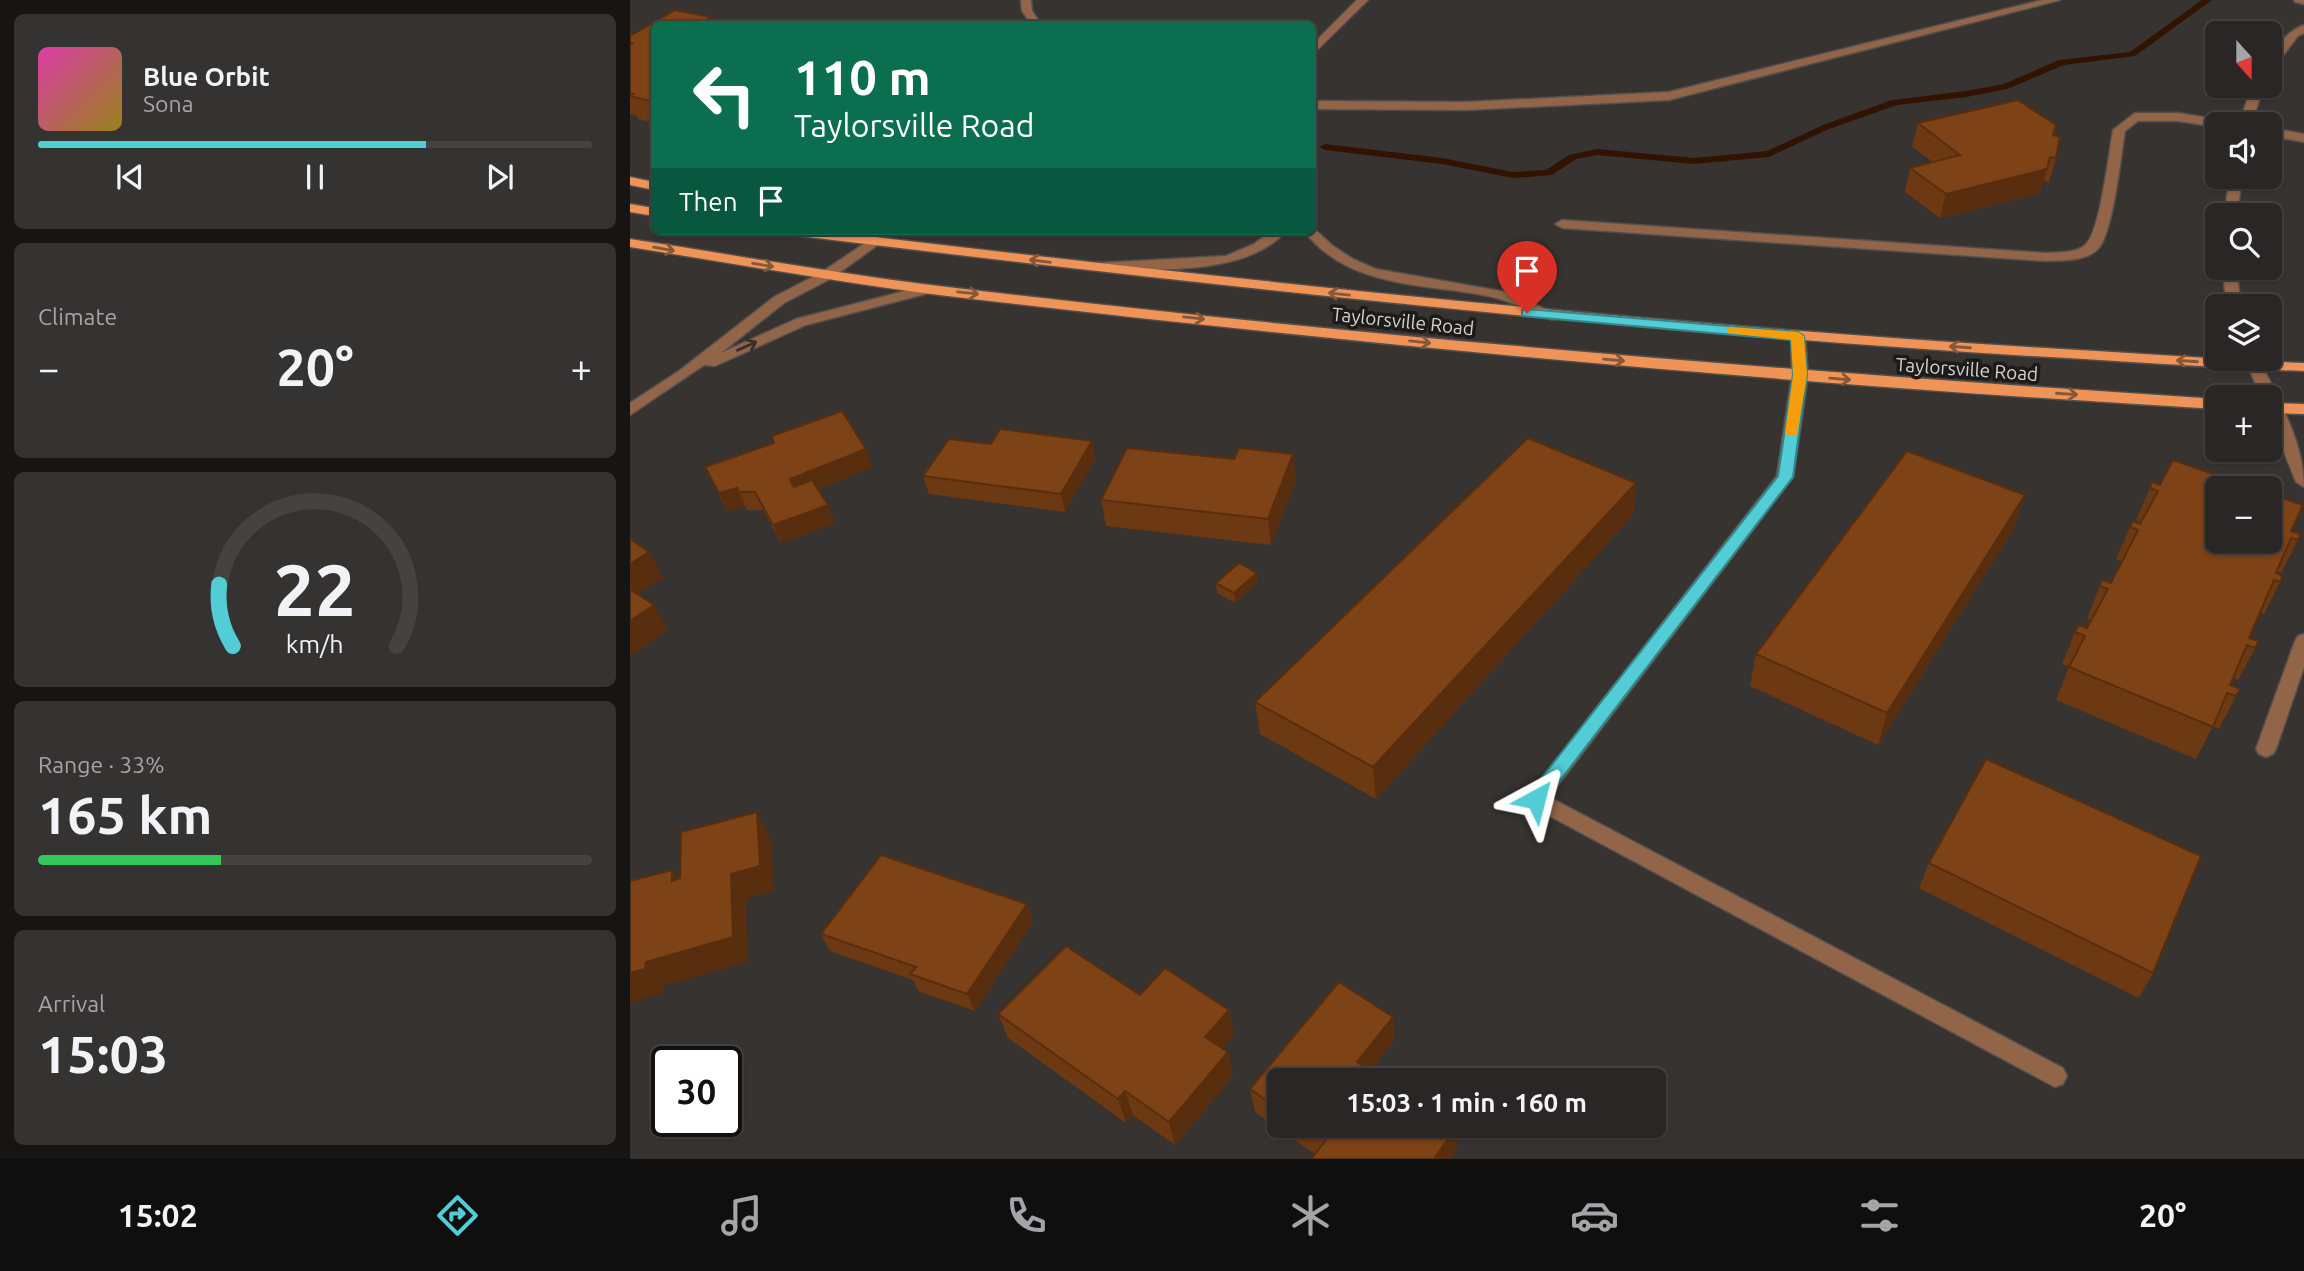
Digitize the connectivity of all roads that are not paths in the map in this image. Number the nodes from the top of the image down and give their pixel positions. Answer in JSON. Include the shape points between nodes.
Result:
{"nodes":[{"id":1,"x":1026,"y":0,"type":"edge"},
{"id":2,"x":1363,"y":0,"type":"edge"},
{"id":3,"x":2055,"y":0,"type":"edge"},
{"id":4,"x":2299,"y":0,"type":"edge"},
{"id":5,"x":2304,"y":1,"type":"edge"},
{"id":6,"x":1033,"y":21,"type":"edge"},
{"id":7,"x":2304,"y":28,"type":"edge"},
{"id":8,"x":1316,"y":48,"type":"edge"},
{"id":9,"x":2282,"y":50,"type":"edge"},
{"id":10,"x":1316,"y":105,"type":"edge"},
{"id":11,"x":2205,"y":121,"type":"edge"},
{"id":12,"x":2282,"y":134,"type":"edge"},
{"id":13,"x":2304,"y":138,"type":"edge"},
{"id":14,"x":630,"y":181,"type":"edge"},
{"id":15,"x":651,"y":185,"type":"edge"},
{"id":16,"x":630,"y":208,"type":"edge"},
{"id":17,"x":651,"y":212,"type":"edge"},
{"id":18,"x":1562,"y":224,"type":"dead end"},
{"id":19,"x":824,"y":235,"type":"edge"},
{"id":20,"x":1274,"y":235,"type":"edge"},
{"id":21,"x":1314,"y":235,"type":"edge"},
{"id":22,"x":874,"y":241,"type":"junction"},
{"id":23,"x":630,"y":243,"type":"edge"},
{"id":24,"x":1087,"y":267,"type":"junction"},
{"id":25,"x":827,"y":275,"type":"junction"},
{"id":26,"x":928,"y":289,"type":"junction"},
{"id":27,"x":1553,"y":316,"type":"junction"},
{"id":28,"x":1798,"y":336,"type":"junction"},
{"id":29,"x":2205,"y":359,"type":"edge"},
{"id":30,"x":2282,"y":365,"type":"edge"},
{"id":31,"x":2304,"y":367,"type":"edge"},
{"id":32,"x":684,"y":374,"type":"junction"},
{"id":33,"x":1800,"y":375,"type":"junction"},
{"id":34,"x":2205,"y":403,"type":"edge"},
{"id":35,"x":2282,"y":405,"type":"edge"},
{"id":36,"x":2304,"y":409,"type":"edge"},
{"id":37,"x":630,"y":410,"type":"edge"},
{"id":38,"x":2282,"y":429,"type":"edge"},
{"id":39,"x":2304,"y":482,"type":"edge"},
{"id":40,"x":2304,"y":641,"type":"edge"},
{"id":41,"x":2266,"y":749,"type":"dead end"},
{"id":42,"x":2055,"y":1076,"type":"dead end"}],
"edges":[{"from":1,"to":6,"type":"street"},
{"from":2,"to":8,"type":"street"},
{"from":3,"to":10,"type":"street","via":[[1669,96],[1466,106]]},
{"from":4,"to":5,"type":"street"},
{"from":7,"to":9,"type":"street"},
{"from":11,"to":18,"type":"street","via":[[2134,117],[2119,130],[2102,226],[2093,246],[2079,254],[2045,257]]},
{"from":12,"to":13,"type":"street"},
{"from":14,"to":15,"type":"main road"},
{"from":16,"to":17,"type":"main road"},
{"from":19,"to":22,"type":"main road","name":"Taylorsville Road"},
{"from":20,"to":24,"type":"street","via":[[1228,260]]},
{"from":21,"to":27,"type":"street","via":[[1338,255],[1367,269],[1403,281],[1496,293]]},
{"from":24,"to":22,"type":"main road","name":"Taylorsville Road","one_way":true},
{"from":22,"to":25,"type":"street"},
{"from":23,"to":25,"type":"main road","name":"Taylorsville Road","one_way":true},
{"from":27,"to":24,"type":"main road","name":"Taylorsville Road","one_way":true},
{"from":25,"to":26,"type":"main road","name":"Taylorsville Road"},
{"from":25,"to":32,"type":"street","via":[[779,300]]},
{"from":32,"to":26,"type":"street","one_way":true,"via":[[801,322]]},
{"from":26,"to":33,"type":"main road","name":"Taylorsville Road","one_way":true,"via":[[1524,352]]},
{"from":27,"to":28,"type":"main road","name":"Taylorsville Road"},
{"from":29,"to":28,"type":"main road","name":"Taylorsville Road","one_way":true},
{"from":28,"to":33,"type":"street"},
{"from":30,"to":31,"type":"main road","name":"Taylorsville Road"},
{"from":32,"to":37,"type":"street"},
{"from":33,"to":34,"type":"main road","name":"Taylorsville Road","one_way":true},
{"from":33,"to":42,"type":"street","via":[[1786,477],[1536,799]]},
{"from":35,"to":36,"type":"main road"},
{"from":38,"to":39,"type":"street"},
{"from":40,"to":41,"type":"street"}]}
